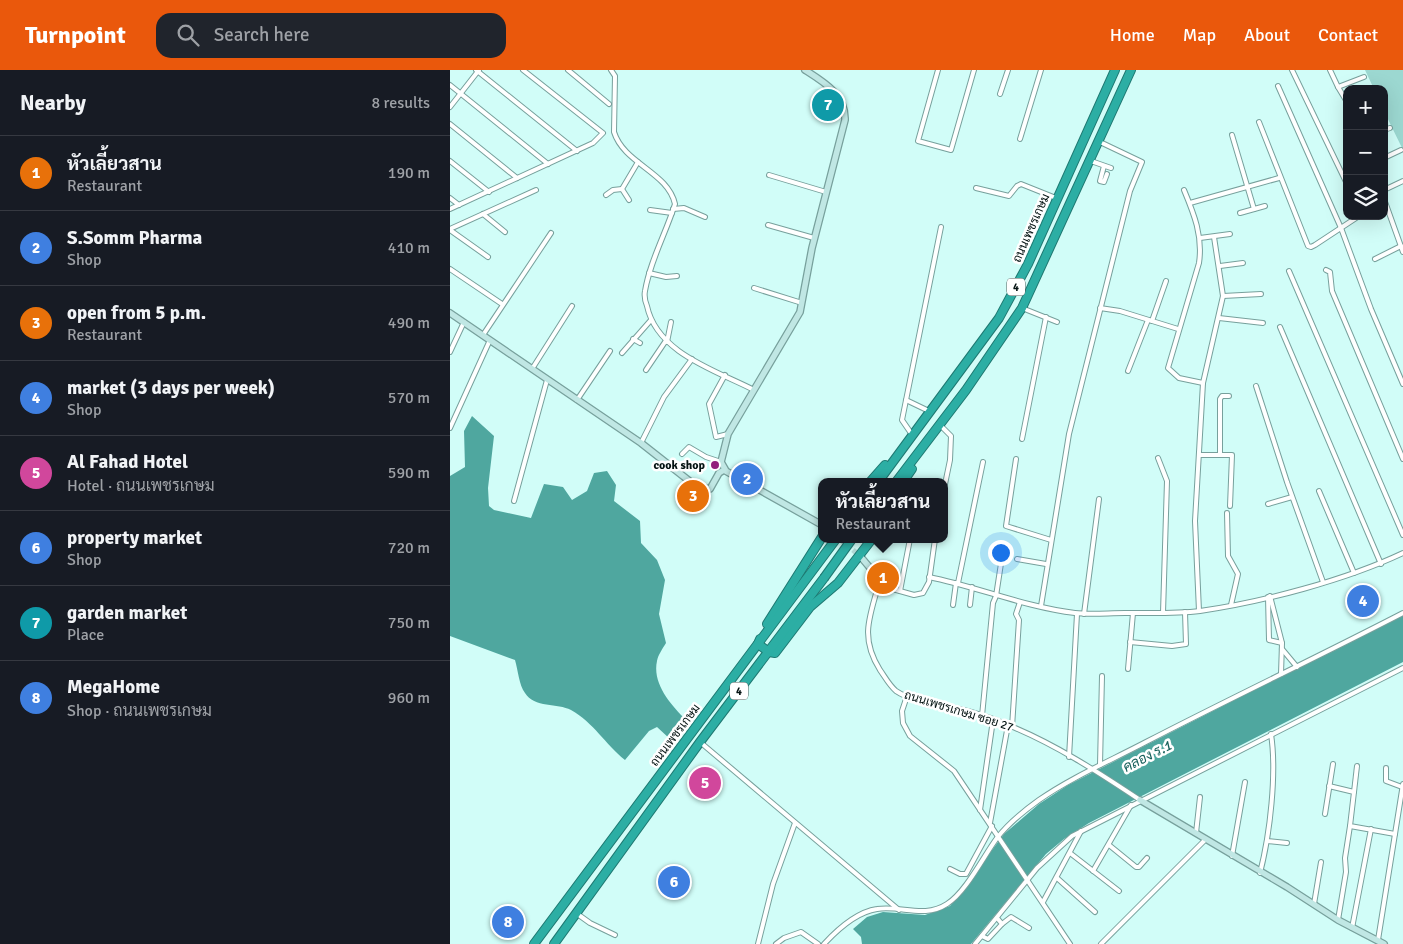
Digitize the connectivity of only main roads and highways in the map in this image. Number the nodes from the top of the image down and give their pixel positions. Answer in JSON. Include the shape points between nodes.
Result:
{"nodes":[{"id":1,"x":1115,"y":70,"type":"edge"},
{"id":2,"x":1131,"y":70,"type":"edge"},
{"id":3,"x":920,"y":451,"type":"junction"},
{"id":4,"x":901,"y":452,"type":"junction"},
{"id":5,"x":874,"y":478,"type":"edge"},
{"id":6,"x":881,"y":478,"type":"edge"},
{"id":7,"x":899,"y":478,"type":"edge"},
{"id":8,"x":906,"y":478,"type":"edge"},
{"id":9,"x":818,"y":543,"type":"edge"},
{"id":10,"x":833,"y":543,"type":"edge"},
{"id":11,"x":849,"y":543,"type":"edge"},
{"id":12,"x":869,"y":543,"type":"edge"},
{"id":13,"x":758,"y":644,"type":"junction"},
{"id":14,"x":769,"y":652,"type":"junction"},
{"id":15,"x":534,"y":944,"type":"edge"},
{"id":16,"x":554,"y":944,"type":"edge"}],
"edges":[{"from":1,"to":4,"type":"highway","name":"ถนนเพชรเกษม","number":"4","via":[[1028,264],[1000,318]]},
{"from":2,"to":3,"type":"highway","name":"ถนนเพชรเกษม","number":"4","via":[[1022,308]]},
{"from":3,"to":7,"type":"highway","name":"ถนนเพชรเกษม","number":"4"},
{"from":3,"to":8,"type":"highway"},
{"from":4,"to":5,"type":"highway","via":[[894,455]]},
{"from":4,"to":6,"type":"highway","name":"ถนนเพชรเกษม","number":"4"},
{"from":9,"to":13,"type":"highway"},
{"from":10,"to":13,"type":"highway","name":"ถนนเพชรเกษม","number":"4"},
{"from":11,"to":14,"type":"highway","name":"ถนนเพชรเกษม","number":"4","bridge":true},
{"from":12,"to":14,"type":"highway","via":[[838,583],[810,607],[775,653]]},
{"from":13,"to":14,"type":"highway"},
{"from":13,"to":15,"type":"highway","name":"ถนนเพชรเกษม","number":"4"},
{"from":14,"to":16,"type":"highway","name":"ถนนเพชรเกษม","number":"4"}]}
